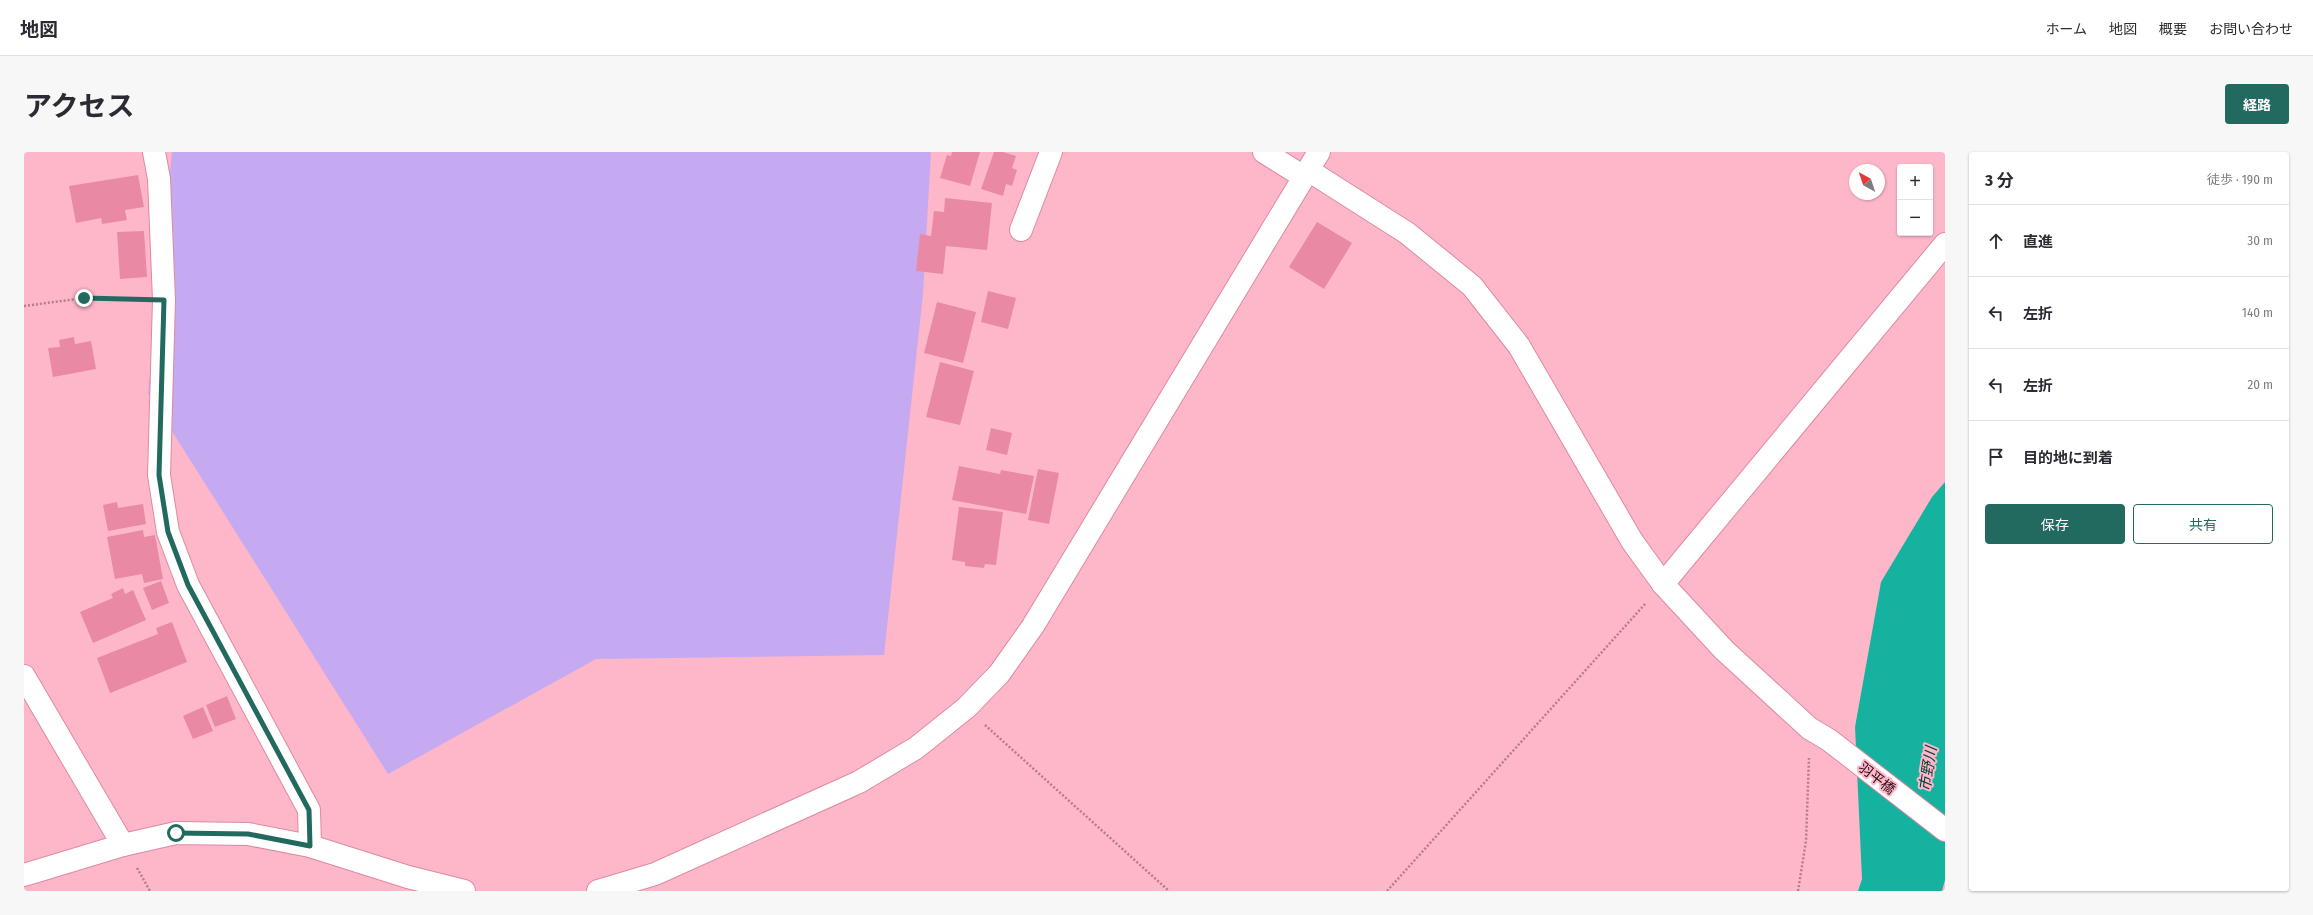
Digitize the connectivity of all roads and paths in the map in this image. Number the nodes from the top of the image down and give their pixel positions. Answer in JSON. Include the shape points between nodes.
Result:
{"nodes":[{"id":1,"x":154,"y":152,"type":"edge"},
{"id":2,"x":1051,"y":152,"type":"edge"},
{"id":3,"x":1264,"y":152,"type":"edge"},
{"id":4,"x":1310,"y":166,"type":"edge"},
{"id":5,"x":1021,"y":230,"type":"dead end"},
{"id":6,"x":1945,"y":244,"type":"edge"},
{"id":7,"x":164,"y":300,"type":"junction"},
{"id":8,"x":24,"y":306,"type":"edge"},
{"id":9,"x":1663,"y":584,"type":"junction"},
{"id":10,"x":24,"y":676,"type":"edge"},
{"id":11,"x":966,"y":708,"type":"junction"},
{"id":12,"x":1809,"y":728,"type":"junction"},
{"id":13,"x":1945,"y":830,"type":"edge"},
{"id":14,"x":123,"y":845,"type":"junction"},
{"id":15,"x":310,"y":846,"type":"junction"},
{"id":16,"x":24,"y":875,"type":"edge"},
{"id":17,"x":464,"y":891,"type":"edge"},
{"id":18,"x":598,"y":891,"type":"edge"},
{"id":19,"x":1169,"y":891,"type":"edge"},
{"id":20,"x":1386,"y":891,"type":"edge"},
{"id":21,"x":1798,"y":891,"type":"edge"}],
"edges":[{"from":1,"to":7,"type":"street","via":[[159,179]]},
{"from":2,"to":5,"type":"street"},
{"from":3,"to":4,"type":"street","name":"羽平橋"},
{"from":4,"to":9,"type":"street","name":"羽平橋","via":[[1406,233],[1472,286],[1518,346],[1632,542]]},
{"from":4,"to":11,"type":"street","via":[[1033,626],[999,674]]},
{"from":6,"to":9,"type":"street"},
{"from":7,"to":8,"type":"path","via":[[84,298]]},
{"from":7,"to":15,"type":"street","via":[[159,475],[168,532],[188,585],[309,810]]},
{"from":9,"to":12,"type":"street","name":"羽平橋","via":[[1724,650]]},
{"from":9,"to":20,"type":"path"},
{"from":10,"to":14,"type":"street"},
{"from":11,"to":18,"type":"street","via":[[916,748],[859,782],[655,874]]},
{"from":11,"to":19,"type":"path"},
{"from":12,"to":13,"type":"street","name":"羽平橋","via":[[1829,740]]},
{"from":12,"to":21,"type":"path","via":[[1806,841]]},
{"from":14,"to":15,"type":"street","via":[[176,833],[248,834]]},
{"from":14,"to":16,"type":"street"},
{"from":15,"to":17,"type":"street","via":[[408,877]]}]}
